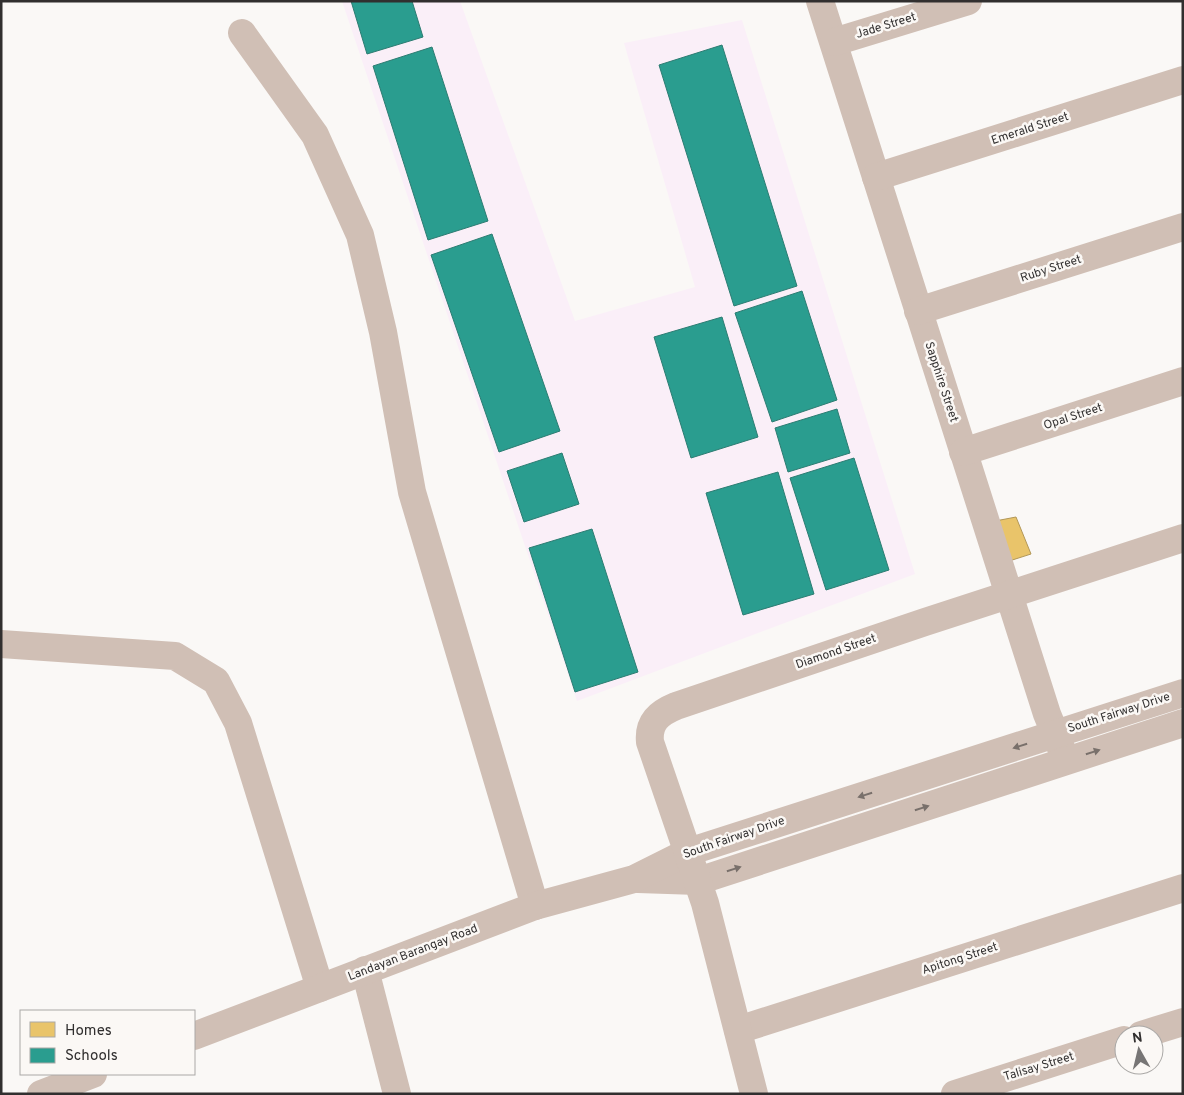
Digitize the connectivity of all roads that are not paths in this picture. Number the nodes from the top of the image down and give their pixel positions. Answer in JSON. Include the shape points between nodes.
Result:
{"nodes":[{"id":1,"x":820,"y":1,"type":"edge"},
{"id":2,"x":968,"y":1,"type":"edge"},
{"id":3,"x":242,"y":33,"type":"dead end"},
{"id":4,"x":834,"y":42,"type":"junction"},
{"id":5,"x":1183,"y":80,"type":"edge"},
{"id":6,"x":876,"y":177,"type":"junction"},
{"id":7,"x":1183,"y":227,"type":"edge"},
{"id":8,"x":918,"y":310,"type":"junction"},
{"id":9,"x":1183,"y":382,"type":"edge"},
{"id":10,"x":963,"y":452,"type":"junction"},
{"id":11,"x":1183,"y":538,"type":"edge"},
{"id":12,"x":1009,"y":595,"type":"junction"},
{"id":13,"x":1,"y":644,"type":"edge"},
{"id":14,"x":1183,"y":693,"type":"edge"},
{"id":15,"x":1183,"y":723,"type":"edge"},
{"id":16,"x":1054,"y":735,"type":"junction"},
{"id":17,"x":1066,"y":760,"type":"junction"},
{"id":18,"x":688,"y":852,"type":"junction"},
{"id":19,"x":634,"y":879,"type":"junction"},
{"id":20,"x":698,"y":881,"type":"junction"},
{"id":21,"x":1183,"y":888,"type":"edge"},
{"id":22,"x":535,"y":906,"type":"junction"},
{"id":23,"x":365,"y":970,"type":"junction"},
{"id":24,"x":320,"y":988,"type":"junction"},
{"id":25,"x":1183,"y":1022,"type":"edge"},
{"id":26,"x":1164,"y":1028,"type":"edge"},
{"id":27,"x":738,"y":1030,"type":"junction"},
{"id":28,"x":195,"y":1036,"type":"edge"},
{"id":29,"x":1114,"y":1043,"type":"edge"},
{"id":30,"x":90,"y":1075,"type":"edge"},
{"id":31,"x":41,"y":1094,"type":"edge"},
{"id":32,"x":397,"y":1094,"type":"edge"},
{"id":33,"x":754,"y":1094,"type":"edge"},
{"id":34,"x":954,"y":1094,"type":"edge"}],
"edges":[{"from":1,"to":4,"type":"street","name":"Sapphire Street"},
{"from":2,"to":4,"type":"street","name":"Jade Street"},
{"from":3,"to":22,"type":"street","via":[[315,135],[360,235],[383,332],[412,492]]},
{"from":4,"to":6,"type":"street","name":"Sapphire Street"},
{"from":5,"to":6,"type":"street","name":"Emerald Street"},
{"from":6,"to":8,"type":"street","name":"Sapphire Street"},
{"from":7,"to":8,"type":"street","name":"Ruby Street"},
{"from":8,"to":10,"type":"street","name":"Sapphire Street"},
{"from":9,"to":10,"type":"street","name":"Opal Street"},
{"from":10,"to":12,"type":"street","name":"Sapphire Street"},
{"from":11,"to":12,"type":"street","name":"Diamond Street"},
{"from":12,"to":16,"type":"street","name":"Sapphire Street"},
{"from":12,"to":18,"type":"street","name":"Diamond Street","via":[[662,712],[652,722],[650,742]]},
{"from":13,"to":24,"type":"street","via":[[175,656],[216,681],[238,723]]},
{"from":14,"to":16,"type":"street","name":"South Fairway Drive"},
{"from":17,"to":15,"type":"street","name":"South Fairway Drive","one_way":true},
{"from":16,"to":17,"type":"street","name":"Sapphire Street"},
{"from":16,"to":18,"type":"street","name":"South Fairway Drive","one_way":true},
{"from":20,"to":17,"type":"street","name":"South Fairway Drive","one_way":true},
{"from":18,"to":19,"type":"street","name":"South Fairway Drive"},
{"from":18,"to":20,"type":"street","name":"Diamond Street"},
{"from":19,"to":20,"type":"street","name":"South Fairway Drive"},
{"from":19,"to":22,"type":"street","name":"Landayan Barangay Road"},
{"from":20,"to":27,"type":"street","name":"Diamond Street"},
{"from":21,"to":27,"type":"street","name":"Apitong Street"},
{"from":22,"to":23,"type":"street","name":"Landayan Barangay Road"},
{"from":23,"to":24,"type":"street","name":"Landayan Barangay Road"},
{"from":23,"to":32,"type":"street"},
{"from":24,"to":28,"type":"street","name":"Landayan Barangay Road"},
{"from":25,"to":26,"type":"street"},
{"from":27,"to":33,"type":"street","name":"Diamond Street"},
{"from":29,"to":34,"type":"street","name":"Talisay Street"},
{"from":30,"to":31,"type":"street"}]}
